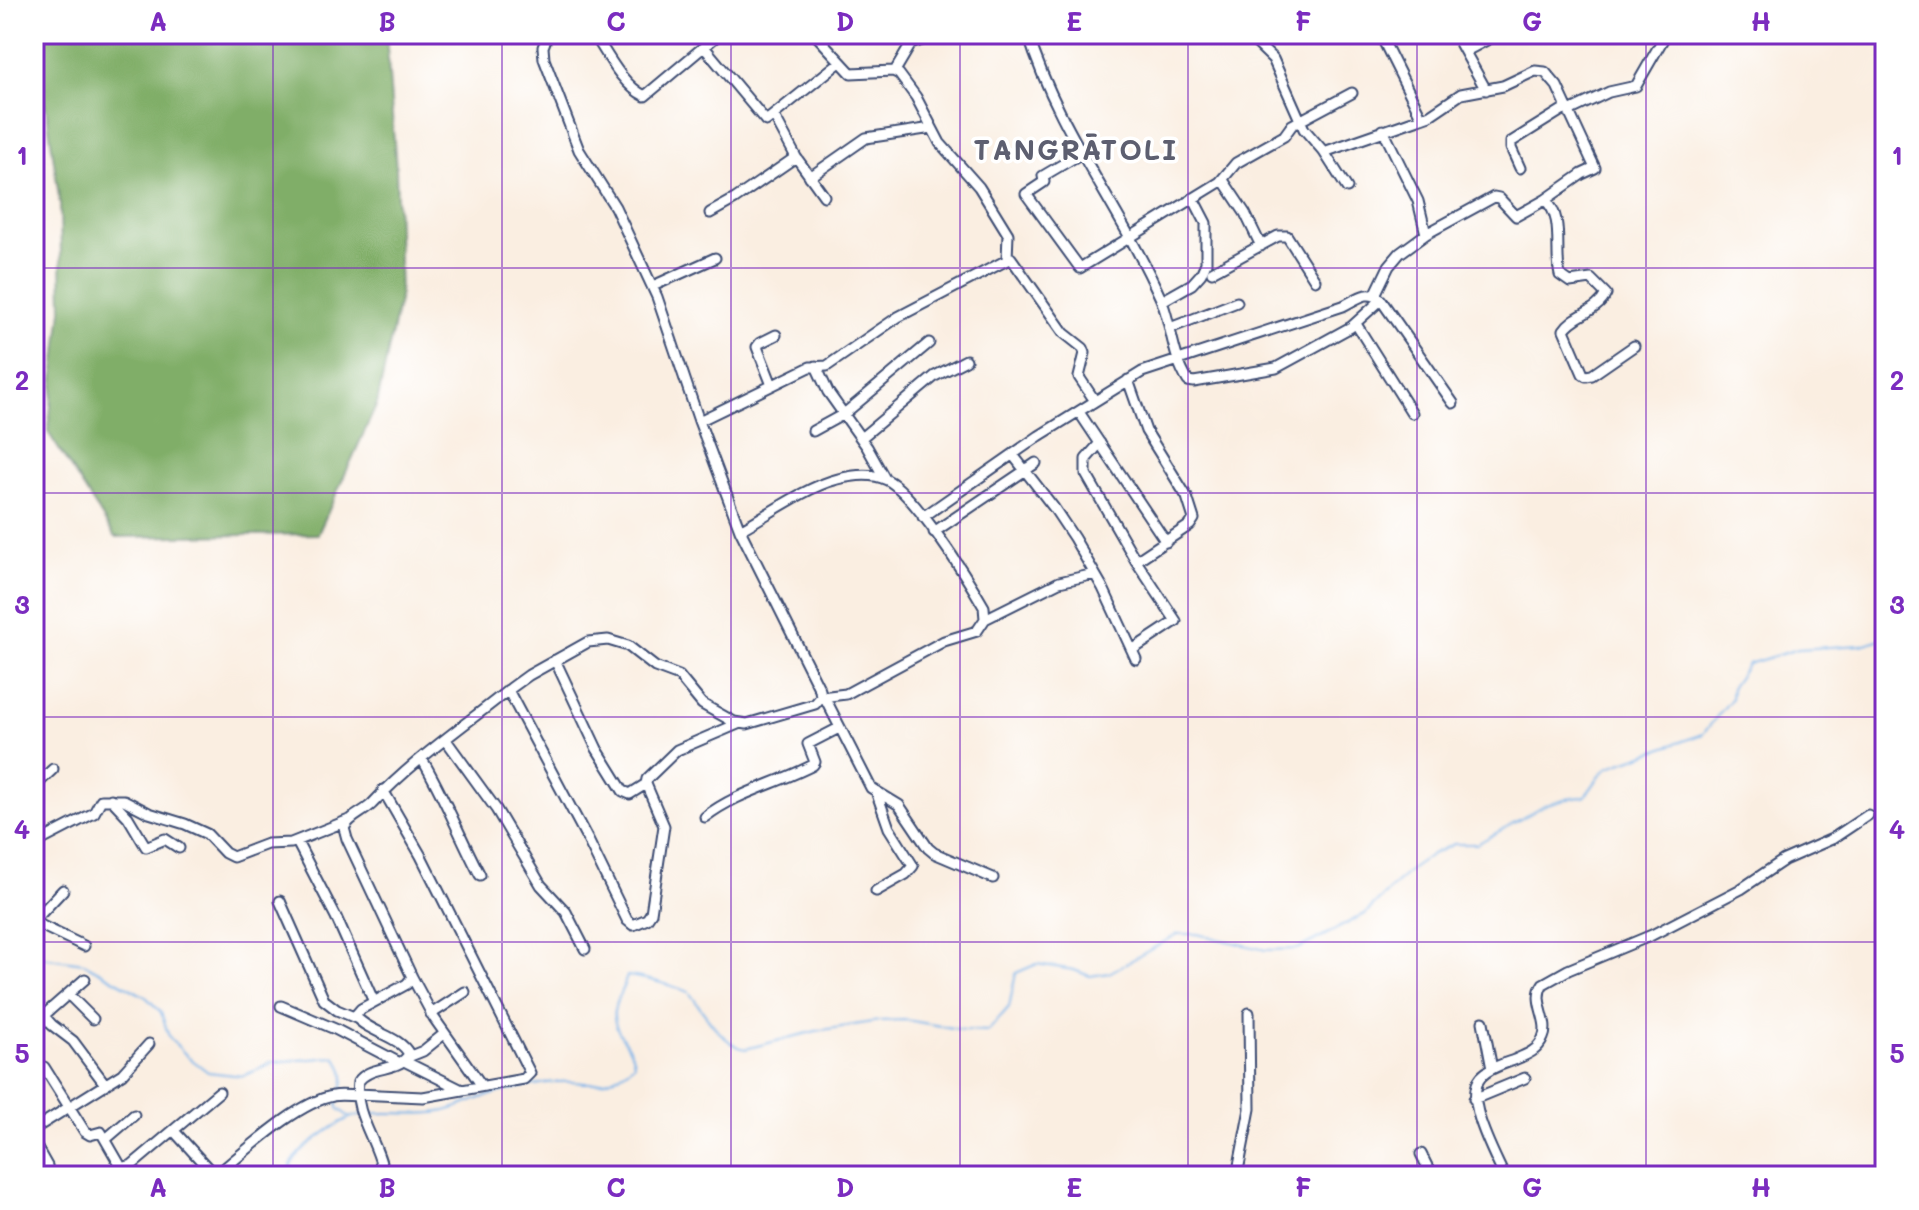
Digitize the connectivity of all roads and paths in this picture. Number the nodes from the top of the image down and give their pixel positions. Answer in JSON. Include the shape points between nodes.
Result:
{"nodes":[{"id":1,"x":548,"y":34,"type":"edge"},
{"id":2,"x":594,"y":34,"type":"edge"},
{"id":3,"x":719,"y":34,"type":"edge"},
{"id":4,"x":815,"y":34,"type":"edge"},
{"id":5,"x":939,"y":34,"type":"edge"},
{"id":6,"x":1028,"y":34,"type":"edge"},
{"id":7,"x":1247,"y":34,"type":"edge"},
{"id":8,"x":1398,"y":34,"type":"edge"},
{"id":9,"x":1455,"y":34,"type":"edge"},
{"id":10,"x":1498,"y":34,"type":"edge"},
{"id":11,"x":1666,"y":34,"type":"edge"},
{"id":12,"x":704,"y":47,"type":"junction"},
{"id":13,"x":1466,"y":51,"type":"junction"},
{"id":14,"x":840,"y":62,"type":"junction"},
{"id":15,"x":895,"y":71,"type":"junction"},
{"id":16,"x":1486,"y":90,"type":"junction"},
{"id":17,"x":1352,"y":93,"type":"dead end"},
{"id":18,"x":1568,"y":109,"type":"junction"},
{"id":19,"x":774,"y":116,"type":"junction"},
{"id":20,"x":1422,"y":118,"type":"junction"},
{"id":21,"x":1299,"y":121,"type":"junction"},
{"id":22,"x":932,"y":128,"type":"junction"},
{"id":23,"x":1383,"y":130,"type":"junction"},
{"id":24,"x":1324,"y":152,"type":"junction"},
{"id":25,"x":1082,"y":153,"type":"junction"},
{"id":26,"x":796,"y":157,"type":"junction"},
{"id":27,"x":1520,"y":168,"type":"dead end"},
{"id":28,"x":810,"y":177,"type":"junction"},
{"id":29,"x":1223,"y":180,"type":"junction"},
{"id":30,"x":1347,"y":188,"type":"dead end"},
{"id":31,"x":824,"y":196,"type":"dead end"},
{"id":32,"x":1193,"y":198,"type":"junction"},
{"id":33,"x":1545,"y":200,"type":"junction"},
{"id":34,"x":710,"y":213,"type":"dead end"},
{"id":35,"x":1426,"y":234,"type":"junction"},
{"id":36,"x":1127,"y":237,"type":"junction"},
{"id":37,"x":1261,"y":246,"type":"junction"},
{"id":38,"x":715,"y":258,"type":"dead end"},
{"id":39,"x":1007,"y":259,"type":"junction"},
{"id":40,"x":1212,"y":272,"type":"dead end"},
{"id":41,"x":1315,"y":280,"type":"dead end"},
{"id":42,"x":653,"y":286,"type":"junction"},
{"id":43,"x":1378,"y":298,"type":"junction"},
{"id":44,"x":1162,"y":301,"type":"junction"},
{"id":45,"x":1237,"y":302,"type":"dead end"},
{"id":46,"x":1356,"y":324,"type":"junction"},
{"id":47,"x":1170,"y":328,"type":"junction"},
{"id":48,"x":776,"y":335,"type":"dead end"},
{"id":49,"x":929,"y":343,"type":"dead end"},
{"id":50,"x":1634,"y":346,"type":"dead end"},
{"id":51,"x":966,"y":360,"type":"dead end"},
{"id":52,"x":1177,"y":360,"type":"junction"},
{"id":53,"x":816,"y":366,"type":"junction"},
{"id":54,"x":1128,"y":380,"type":"junction"},
{"id":55,"x":772,"y":385,"type":"junction"},
{"id":56,"x":1095,"y":401,"type":"junction"},
{"id":57,"x":1453,"y":403,"type":"dead end"},
{"id":58,"x":1079,"y":412,"type":"junction"},
{"id":59,"x":1412,"y":413,"type":"dead end"},
{"id":60,"x":844,"y":414,"type":"junction"},
{"id":61,"x":699,"y":421,"type":"junction"},
{"id":62,"x":813,"y":431,"type":"dead end"},
{"id":63,"x":861,"y":438,"type":"junction"},
{"id":64,"x":1100,"y":443,"type":"junction"},
{"id":65,"x":1013,"y":455,"type":"junction"},
{"id":66,"x":1036,"y":463,"type":"dead end"},
{"id":67,"x":1024,"y":471,"type":"junction"},
{"id":68,"x":885,"y":479,"type":"junction"},
{"id":69,"x":923,"y":517,"type":"junction"},
{"id":70,"x":740,"y":530,"type":"junction"},
{"id":71,"x":934,"y":532,"type":"junction"},
{"id":72,"x":1166,"y":542,"type":"junction"},
{"id":73,"x":1136,"y":561,"type":"junction"},
{"id":74,"x":1095,"y":574,"type":"junction"},
{"id":75,"x":985,"y":619,"type":"junction"},
{"id":76,"x":555,"y":660,"type":"junction"},
{"id":77,"x":508,"y":690,"type":"junction"},
{"id":78,"x":823,"y":698,"type":"junction"},
{"id":79,"x":740,"y":723,"type":"junction"},
{"id":80,"x":839,"y":728,"type":"junction"},
{"id":81,"x":446,"y":740,"type":"junction"},
{"id":82,"x":422,"y":759,"type":"junction"},
{"id":83,"x":53,"y":769,"type":"dead end"},
{"id":84,"x":646,"y":784,"type":"junction"},
{"id":85,"x":34,"y":787,"type":"edge"},
{"id":86,"x":383,"y":790,"type":"junction"},
{"id":87,"x":877,"y":794,"type":"junction"},
{"id":88,"x":111,"y":799,"type":"junction"},
{"id":89,"x":1868,"y":815,"type":"dead end"},
{"id":90,"x":705,"y":817,"type":"dead end"},
{"id":91,"x":349,"y":820,"type":"junction"},
{"id":92,"x":297,"y":842,"type":"junction"},
{"id":93,"x":34,"y":844,"type":"edge"},
{"id":94,"x":179,"y":848,"type":"dead end"},
{"id":95,"x":480,"y":875,"type":"dead end"},
{"id":96,"x":993,"y":878,"type":"dead end"},
{"id":97,"x":63,"y":890,"type":"dead end"},
{"id":98,"x":876,"y":891,"type":"dead end"},
{"id":99,"x":280,"y":901,"type":"dead end"},
{"id":100,"x":34,"y":922,"type":"edge"},
{"id":101,"x":84,"y":946,"type":"dead end"},
{"id":102,"x":585,"y":949,"type":"dead end"},
{"id":103,"x":412,"y":977,"type":"junction"},
{"id":104,"x":85,"y":979,"type":"dead end"},
{"id":105,"x":465,"y":992,"type":"dead end"},
{"id":106,"x":68,"y":994,"type":"junction"},
{"id":107,"x":374,"y":1002,"type":"junction"},
{"id":108,"x":34,"y":1005,"type":"edge"},
{"id":109,"x":281,"y":1006,"type":"dead end"},
{"id":110,"x":1249,"y":1013,"type":"dead end"},
{"id":111,"x":431,"y":1014,"type":"junction"},
{"id":112,"x":43,"y":1016,"type":"junction"},
{"id":113,"x":356,"y":1018,"type":"junction"},
{"id":114,"x":93,"y":1019,"type":"dead end"},
{"id":115,"x":1483,"y":1022,"type":"dead end"},
{"id":116,"x":444,"y":1034,"type":"junction"},
{"id":117,"x":149,"y":1044,"type":"dead end"},
{"id":118,"x":404,"y":1060,"type":"junction"},
{"id":119,"x":44,"y":1067,"type":"dead end"},
{"id":120,"x":1492,"y":1069,"type":"junction"},
{"id":121,"x":1525,"y":1078,"type":"dead end"},
{"id":122,"x":105,"y":1084,"type":"junction"},
{"id":123,"x":482,"y":1086,"type":"junction"},
{"id":124,"x":463,"y":1090,"type":"junction"},
{"id":125,"x":219,"y":1092,"type":"dead end"},
{"id":126,"x":351,"y":1097,"type":"junction"},
{"id":127,"x":1474,"y":1099,"type":"junction"},
{"id":128,"x":68,"y":1108,"type":"junction"},
{"id":129,"x":134,"y":1115,"type":"dead end"},
{"id":130,"x":34,"y":1129,"type":"edge"},
{"id":131,"x":174,"y":1131,"type":"junction"},
{"id":132,"x":106,"y":1139,"type":"junction"},
{"id":133,"x":34,"y":1143,"type":"edge"},
{"id":134,"x":1421,"y":1154,"type":"dead end"},
{"id":135,"x":121,"y":1172,"type":"edge"},
{"id":136,"x":36,"y":1176,"type":"edge"},
{"id":137,"x":215,"y":1176,"type":"edge"},
{"id":138,"x":384,"y":1176,"type":"edge"},
{"id":139,"x":1237,"y":1176,"type":"edge"},
{"id":140,"x":1432,"y":1176,"type":"edge"},
{"id":141,"x":1504,"y":1176,"type":"edge"}],
"edges":[{"from":1,"to":42,"type":"street","via":[[544,59],[579,150],[615,207]]},
{"from":2,"to":12,"type":"street","via":[[620,73],[645,96]]},
{"from":3,"to":12,"type":"street"},
{"from":4,"to":14,"type":"street"},
{"from":5,"to":15,"type":"street","via":[[911,44]]},
{"from":6,"to":25,"type":"street"},
{"from":7,"to":21,"type":"street","via":[[1273,59]]},
{"from":8,"to":20,"type":"street","via":[[1385,44]]},
{"from":9,"to":13,"type":"street"},
{"from":10,"to":13,"type":"street"},
{"from":11,"to":18,"type":"street","via":[[1636,86]]},
{"from":12,"to":19,"type":"street","via":[[764,120]]},
{"from":13,"to":16,"type":"street"},
{"from":14,"to":15,"type":"street","via":[[853,74]]},
{"from":14,"to":19,"type":"street"},
{"from":15,"to":22,"type":"street"},
{"from":16,"to":18,"type":"street","via":[[1542,71],[1554,80]]},
{"from":16,"to":20,"type":"street","via":[[1455,96]]},
{"from":17,"to":21,"type":"street"},
{"from":18,"to":27,"type":"street","via":[[1511,142]]},
{"from":18,"to":33,"type":"street","via":[[1595,168]]},
{"from":19,"to":26,"type":"street"},
{"from":20,"to":23,"type":"street"},
{"from":21,"to":24,"type":"street"},
{"from":21,"to":29,"type":"street","via":[[1284,136],[1236,163]]},
{"from":22,"to":28,"type":"street","via":[[866,138]]},
{"from":22,"to":39,"type":"street","via":[[1008,234]]},
{"from":23,"to":24,"type":"street"},
{"from":23,"to":35,"type":"street","via":[[1418,201]]},
{"from":24,"to":30,"type":"street"},
{"from":25,"to":36,"type":"street"},
{"from":25,"to":36,"type":"street","via":[[1043,176],[1044,182],[1027,196],[1078,267]]},
{"from":26,"to":28,"type":"street"},
{"from":26,"to":34,"type":"street"},
{"from":28,"to":31,"type":"street"},
{"from":29,"to":32,"type":"street"},
{"from":29,"to":37,"type":"street"},
{"from":32,"to":36,"type":"street"},
{"from":32,"to":44,"type":"street","via":[[1206,223],[1206,263],[1192,284]]},
{"from":33,"to":35,"type":"street","via":[[1516,216],[1494,197]]},
{"from":33,"to":50,"type":"street","via":[[1555,217],[1560,275],[1570,282],[1591,279],[1606,294],[1596,308],[1564,330],[1580,370],[1592,375]]},
{"from":35,"to":43,"type":"street","via":[[1393,260]]},
{"from":36,"to":44,"type":"street"},
{"from":37,"to":40,"type":"street"},
{"from":37,"to":41,"type":"street","via":[[1287,236]]},
{"from":38,"to":42,"type":"street"},
{"from":39,"to":53,"type":"street","via":[[898,317],[829,365]]},
{"from":39,"to":56,"type":"street","via":[[1014,259],[1064,333],[1083,348],[1079,377]]},
{"from":42,"to":61,"type":"street"},
{"from":43,"to":46,"type":"street"},
{"from":43,"to":52,"type":"street","via":[[1363,296]]},
{"from":43,"to":57,"type":"street"},
{"from":44,"to":47,"type":"street"},
{"from":45,"to":47,"type":"street"},
{"from":46,"to":52,"type":"street","via":[[1267,371],[1192,382]]},
{"from":46,"to":59,"type":"street"},
{"from":47,"to":52,"type":"street"},
{"from":48,"to":55,"type":"street","via":[[757,347]]},
{"from":49,"to":60,"type":"street"},
{"from":51,"to":63,"type":"street","via":[[935,376]]},
{"from":52,"to":54,"type":"street"},
{"from":53,"to":55,"type":"street"},
{"from":53,"to":60,"type":"street"},
{"from":54,"to":56,"type":"street"},
{"from":54,"to":72,"type":"street","via":[[1146,431],[1191,509],[1192,524]]},
{"from":55,"to":61,"type":"street"},
{"from":56,"to":58,"type":"street"},
{"from":58,"to":64,"type":"street"},
{"from":58,"to":65,"type":"street"},
{"from":60,"to":62,"type":"street"},
{"from":60,"to":63,"type":"street"},
{"from":61,"to":70,"type":"street"},
{"from":63,"to":68,"type":"street"},
{"from":64,"to":72,"type":"street"},
{"from":64,"to":73,"type":"street","via":[[1086,459],[1086,474]]},
{"from":65,"to":67,"type":"street"},
{"from":65,"to":69,"type":"street"},
{"from":66,"to":67,"type":"street"},
{"from":67,"to":71,"type":"street"},
{"from":67,"to":74,"type":"street","via":[[1062,519]]},
{"from":68,"to":69,"type":"street"},
{"from":68,"to":70,"type":"street","via":[[853,476],[829,482]]},
{"from":69,"to":71,"type":"street"},
{"from":70,"to":78,"type":"street"},
{"from":71,"to":75,"type":"street","via":[[982,603]]},
{"from":72,"to":73,"type":"street"},
{"from":73,"to":74,"type":"street","via":[[1176,621],[1134,654]]},
{"from":74,"to":75,"type":"street","via":[[1059,582]]},
{"from":75,"to":78,"type":"street","via":[[977,631],[944,641],[846,694]]},
{"from":76,"to":77,"type":"street"},
{"from":76,"to":79,"type":"street","via":[[588,642],[619,642],[655,667],[679,676],[711,711]]},
{"from":76,"to":84,"type":"street","via":[[623,791],[630,794]]},
{"from":77,"to":81,"type":"street"},
{"from":77,"to":84,"type":"street","via":[[633,925],[651,913],[663,833],[663,819]]},
{"from":78,"to":79,"type":"street"},
{"from":78,"to":80,"type":"street"},
{"from":79,"to":84,"type":"street","via":[[677,750]]},
{"from":80,"to":87,"type":"street"},
{"from":80,"to":90,"type":"street","via":[[808,744],[813,765],[726,801]]},
{"from":81,"to":82,"type":"street"},
{"from":81,"to":102,"type":"street","via":[[496,809],[541,885],[566,912]]},
{"from":82,"to":86,"type":"street"},
{"from":82,"to":95,"type":"street"},
{"from":83,"to":85,"type":"street"},
{"from":86,"to":91,"type":"street"},
{"from":86,"to":123,"type":"street","via":[[529,1071],[526,1078]]},
{"from":87,"to":96,"type":"street","via":[[899,805],[934,853]]},
{"from":87,"to":98,"type":"street","via":[[889,828],[913,866]]},
{"from":88,"to":92,"type":"street","via":[[204,832],[230,857],[267,844]]},
{"from":88,"to":93,"type":"street","via":[[101,800],[96,812]]},
{"from":88,"to":94,"type":"street","via":[[145,847],[165,839]]},
{"from":89,"to":120,"type":"street","via":[[1741,889],[1543,984],[1538,997],[1543,1039],[1532,1052]]},
{"from":91,"to":92,"type":"street"},
{"from":91,"to":103,"type":"street","via":[[344,828],[347,839]]},
{"from":92,"to":107,"type":"street"},
{"from":97,"to":100,"type":"street"},
{"from":99,"to":113,"type":"street","via":[[324,1000]]},
{"from":100,"to":101,"type":"street"},
{"from":103,"to":107,"type":"street"},
{"from":103,"to":111,"type":"street"},
{"from":104,"to":106,"type":"street"},
{"from":105,"to":111,"type":"street"},
{"from":106,"to":112,"type":"street"},
{"from":106,"to":114,"type":"street"},
{"from":107,"to":113,"type":"street"},
{"from":108,"to":112,"type":"street"},
{"from":109,"to":118,"type":"street"},
{"from":110,"to":139,"type":"street","via":[[1249,1118]]},
{"from":111,"to":116,"type":"street"},
{"from":112,"to":122,"type":"street","via":[[73,1041]]},
{"from":113,"to":118,"type":"street","via":[[404,1047]]},
{"from":115,"to":120,"type":"street"},
{"from":116,"to":118,"type":"street"},
{"from":116,"to":123,"type":"street"},
{"from":117,"to":122,"type":"street","via":[[128,1070]]},
{"from":118,"to":124,"type":"street"},
{"from":118,"to":126,"type":"street","via":[[364,1074]]},
{"from":119,"to":128,"type":"street"},
{"from":120,"to":127,"type":"street","via":[[1478,1080]]},
{"from":121,"to":127,"type":"street"},
{"from":122,"to":128,"type":"street"},
{"from":123,"to":124,"type":"street"},
{"from":124,"to":126,"type":"street"},
{"from":125,"to":131,"type":"street"},
{"from":126,"to":137,"type":"street","via":[[291,1117]]},
{"from":126,"to":138,"type":"street"},
{"from":127,"to":141,"type":"street"},
{"from":128,"to":130,"type":"street"},
{"from":128,"to":132,"type":"street","via":[[87,1134],[100,1131]]},
{"from":129,"to":132,"type":"street"},
{"from":131,"to":135,"type":"street"},
{"from":131,"to":137,"type":"street"},
{"from":132,"to":135,"type":"street"},
{"from":133,"to":136,"type":"street","via":[[47,1166]]},
{"from":134,"to":140,"type":"street"}]}
